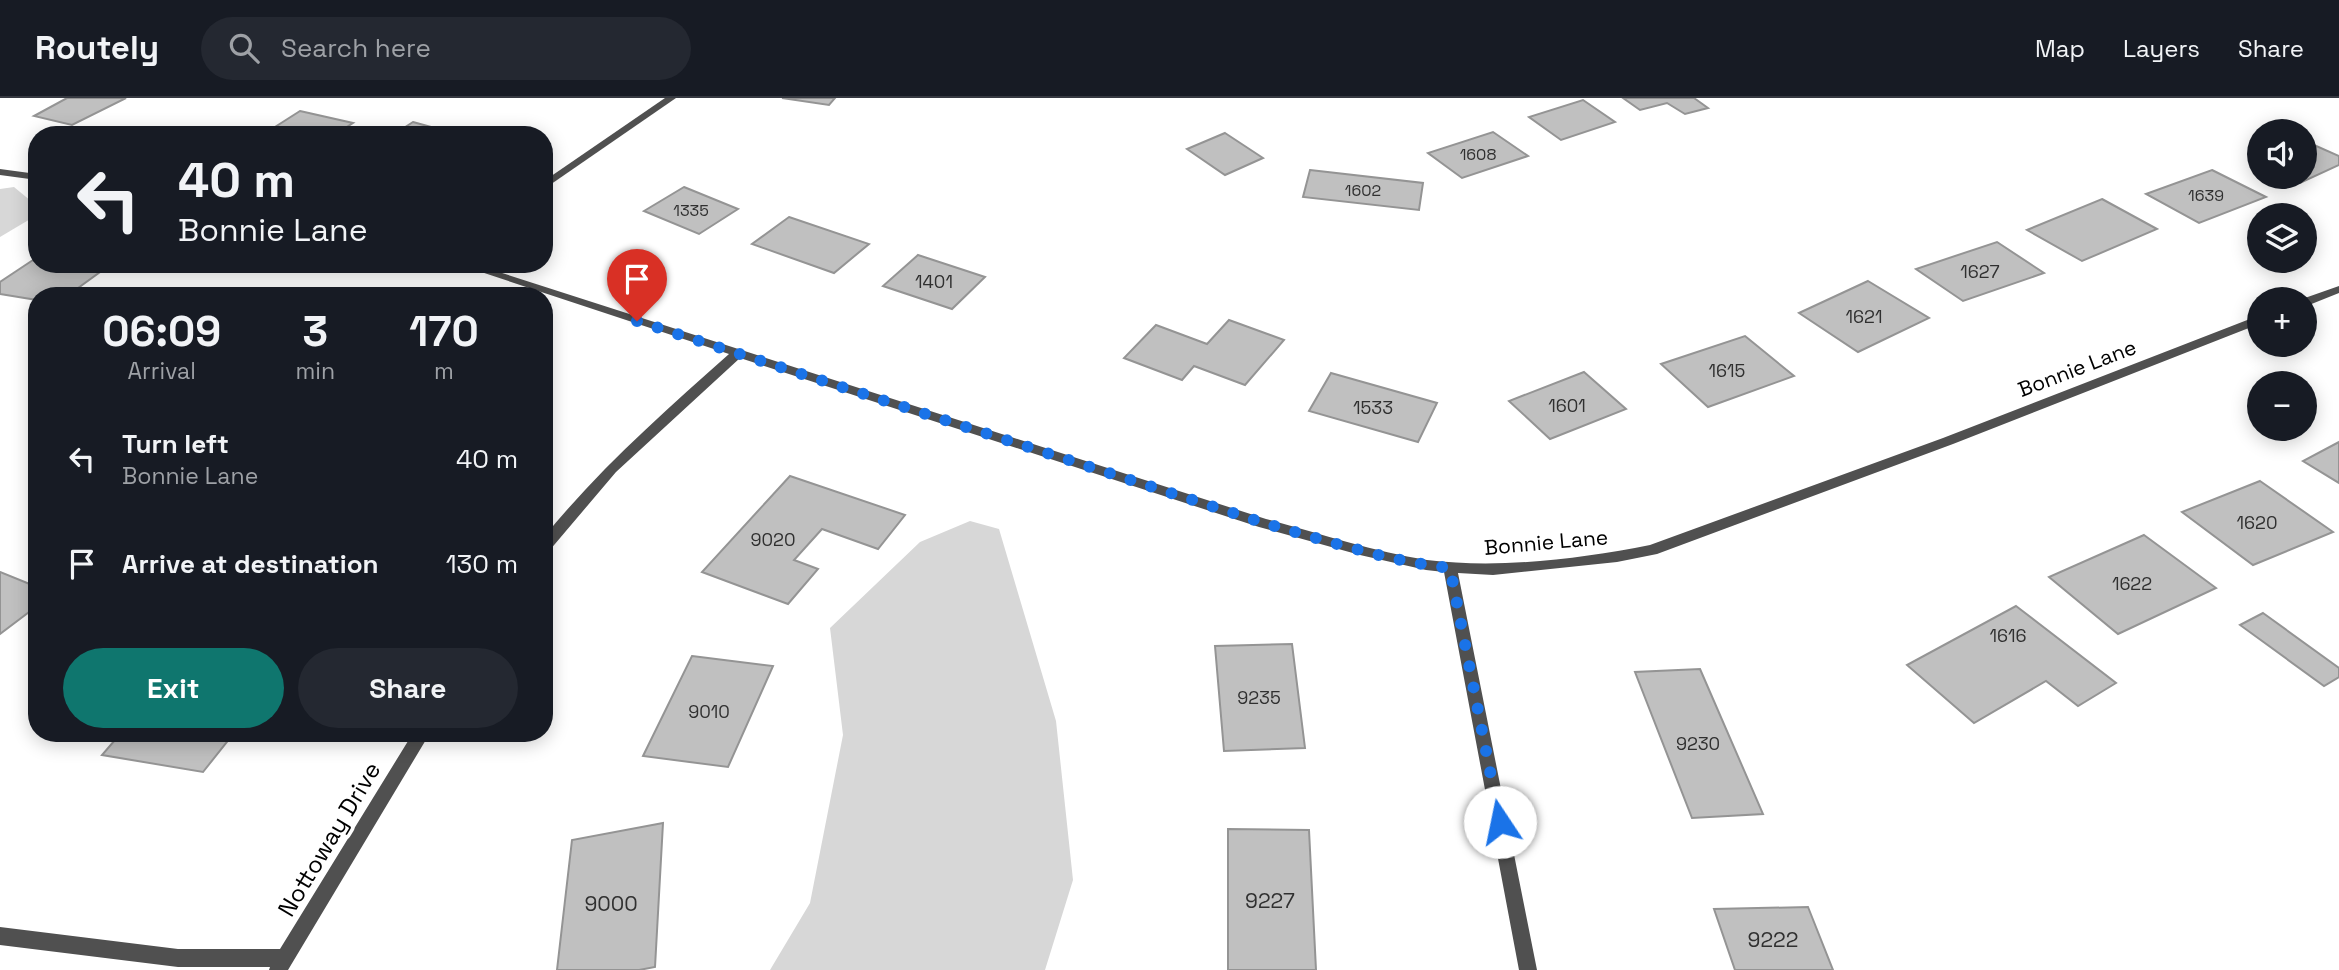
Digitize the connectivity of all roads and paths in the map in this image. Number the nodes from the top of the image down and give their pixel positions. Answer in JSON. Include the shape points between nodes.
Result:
{"nodes":[{"id":1,"x":671,"y":98,"type":"edge"},
{"id":2,"x":0,"y":172,"type":"edge"},
{"id":3,"x":28,"y":176,"type":"edge"},
{"id":4,"x":553,"y":180,"type":"edge"},
{"id":5,"x":490,"y":273,"type":"edge"},
{"id":6,"x":533,"y":287,"type":"edge"},
{"id":7,"x":2339,"y":289,"type":"edge"},
{"id":8,"x":553,"y":293,"type":"edge"},
{"id":9,"x":2317,"y":297,"type":"edge"},
{"id":10,"x":2247,"y":325,"type":"edge"},
{"id":11,"x":738,"y":353,"type":"junction"},
{"id":12,"x":553,"y":536,"type":"edge"},
{"id":13,"x":1450,"y":568,"type":"junction"},
{"id":14,"x":417,"y":742,"type":"edge"},
{"id":15,"x":0,"y":936,"type":"edge"},
{"id":16,"x":282,"y":964,"type":"edge"},
{"id":17,"x":1528,"y":970,"type":"edge"}],
"edges":[{"from":1,"to":4,"type":"street"},
{"from":2,"to":3,"type":"street"},
{"from":5,"to":6,"type":"street","name":"Bonnie Lane"},
{"from":7,"to":9,"type":"street"},
{"from":8,"to":11,"type":"street","name":"Bonnie Lane"},
{"from":10,"to":13,"type":"street","name":"Bonnie Lane","via":[[1652,550],[1493,570]]},
{"from":11,"to":12,"type":"street","via":[[630,450]]},
{"from":11,"to":13,"type":"street","name":"Bonnie Lane","via":[[1264,523],[1360,550]]},
{"from":13,"to":17,"type":"street"},
{"from":14,"to":16,"type":"street","name":"Nottoway Drive"},
{"from":15,"to":16,"type":"street","via":[[178,958]]}]}
